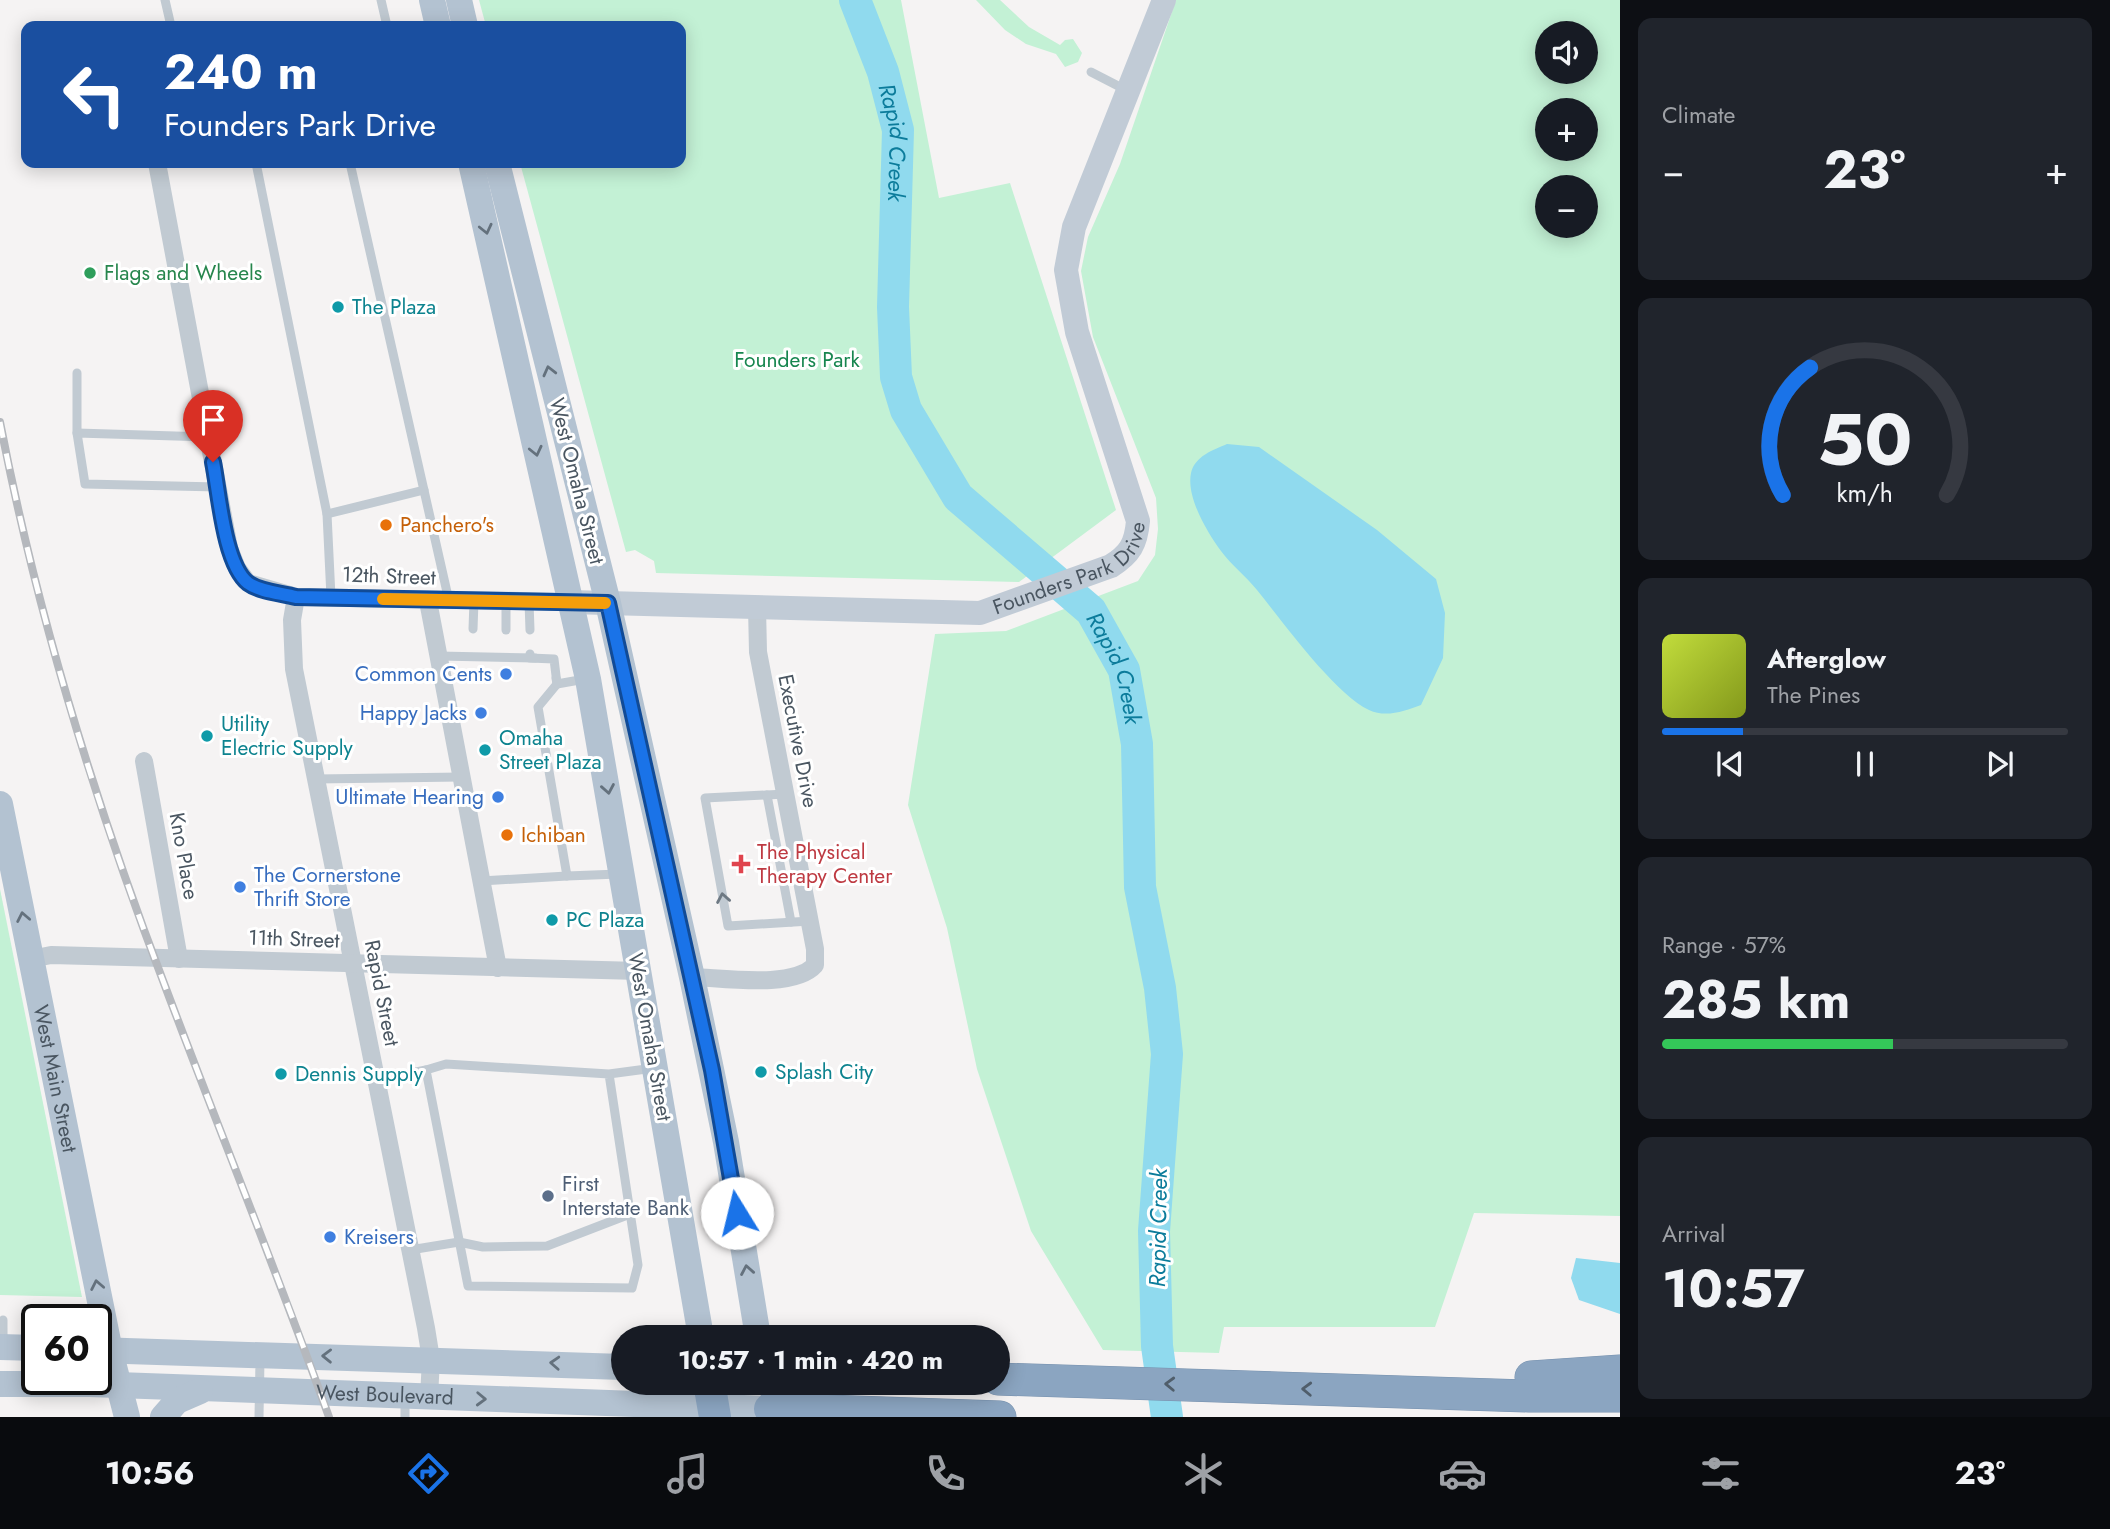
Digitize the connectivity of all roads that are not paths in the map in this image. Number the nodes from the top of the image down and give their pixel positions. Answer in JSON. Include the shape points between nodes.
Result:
{"nodes":[{"id":1,"x":165,"y":0,"type":"edge"},
{"id":2,"x":382,"y":0,"type":"edge"},
{"id":3,"x":432,"y":0,"type":"edge"},
{"id":4,"x":459,"y":0,"type":"edge"},
{"id":5,"x":1164,"y":0,"type":"edge"},
{"id":6,"x":170,"y":21,"type":"edge"},
{"id":7,"x":386,"y":21,"type":"edge"},
{"id":8,"x":437,"y":21,"type":"edge"},
{"id":9,"x":464,"y":21,"type":"edge"},
{"id":10,"x":1091,"y":72,"type":"dead end"},
{"id":11,"x":1128,"y":90,"type":"junction"},
{"id":12,"x":158,"y":168,"type":"edge"},
{"id":13,"x":257,"y":168,"type":"edge"},
{"id":14,"x":351,"y":168,"type":"edge"},
{"id":15,"x":472,"y":168,"type":"edge"},
{"id":16,"x":498,"y":168,"type":"edge"},
{"id":17,"x":78,"y":373,"type":"dead end"},
{"id":18,"x":76,"y":433,"type":"junction"},
{"id":19,"x":208,"y":437,"type":"junction"},
{"id":20,"x":218,"y":487,"type":"junction"},
{"id":21,"x":424,"y":490,"type":"junction"},
{"id":22,"x":327,"y":514,"type":"junction"},
{"id":23,"x":296,"y":597,"type":"junction"},
{"id":24,"x":331,"y":597,"type":"junction"},
{"id":25,"x":428,"y":601,"type":"junction"},
{"id":26,"x":449,"y":601,"type":"junction"},
{"id":27,"x":474,"y":601,"type":"junction"},
{"id":28,"x":506,"y":601,"type":"junction"},
{"id":29,"x":530,"y":602,"type":"junction"},
{"id":30,"x":570,"y":602,"type":"junction"},
{"id":31,"x":608,"y":603,"type":"junction"},
{"id":32,"x":757,"y":607,"type":"junction"},
{"id":33,"x":473,"y":629,"type":"dead end"},
{"id":34,"x":506,"y":630,"type":"dead end"},
{"id":35,"x":530,"y":630,"type":"dead end"},
{"id":36,"x":439,"y":656,"type":"junction"},
{"id":37,"x":588,"y":679,"type":"junction"},
{"id":38,"x":556,"y":684,"type":"junction"},
{"id":39,"x":144,"y":761,"type":"dead end"},
{"id":40,"x":461,"y":777,"type":"junction"},
{"id":41,"x":316,"y":779,"type":"junction"},
{"id":42,"x":785,"y":794,"type":"junction"},
{"id":43,"x":767,"y":795,"type":"junction"},
{"id":44,"x":0,"y":804,"type":"edge"},
{"id":45,"x":622,"y":874,"type":"junction"},
{"id":46,"x":567,"y":876,"type":"junction"},
{"id":47,"x":481,"y":881,"type":"junction"},
{"id":48,"x":801,"y":921,"type":"junction"},
{"id":49,"x":179,"y":958,"type":"junction"},
{"id":50,"x":31,"y":959,"type":"junction"},
{"id":51,"x":353,"y":963,"type":"junction"},
{"id":52,"x":498,"y":968,"type":"junction"},
{"id":53,"x":639,"y":971,"type":"junction"},
{"id":54,"x":692,"y":977,"type":"junction"},
{"id":55,"x":655,"y":1068,"type":"junction"},
{"id":56,"x":426,"y":1070,"type":"junction"},
{"id":57,"x":610,"y":1074,"type":"junction"},
{"id":58,"x":376,"y":1080,"type":"junction"},
{"id":59,"x":630,"y":1214,"type":"junction"},
{"id":60,"x":459,"y":1242,"type":"junction"},
{"id":61,"x":410,"y":1250,"type":"junction"},
{"id":62,"x":94,"y":1304,"type":"edge"},
{"id":63,"x":4,"y":1320,"type":"dead end"},
{"id":64,"x":699,"y":1325,"type":"edge"},
{"id":65,"x":756,"y":1325,"type":"edge"},
{"id":66,"x":1,"y":1347,"type":"edge"},
{"id":67,"x":21,"y":1348,"type":"edge"},
{"id":68,"x":112,"y":1351,"type":"edge"},
{"id":69,"x":260,"y":1354,"type":"junction"},
{"id":70,"x":431,"y":1359,"type":"junction"},
{"id":71,"x":611,"y":1366,"type":"edge"},
{"id":72,"x":112,"y":1371,"type":"edge"},
{"id":73,"x":1620,"y":1371,"type":"edge"},
{"id":74,"x":1010,"y":1378,"type":"edge"},
{"id":75,"x":0,"y":1384,"type":"edge"},
{"id":76,"x":119,"y":1386,"type":"junction"},
{"id":77,"x":202,"y":1390,"type":"junction"},
{"id":78,"x":1357,"y":1390,"type":"junction"},
{"id":79,"x":1620,"y":1396,"type":"edge"},
{"id":80,"x":0,"y":1398,"type":"edge"},
{"id":81,"x":712,"y":1402,"type":"edge"},
{"id":82,"x":413,"y":1403,"type":"edge"},
{"id":83,"x":769,"y":1403,"type":"edge"},
{"id":84,"x":259,"y":1404,"type":"edge"},
{"id":85,"x":127,"y":1417,"type":"edge"},
{"id":86,"x":163,"y":1417,"type":"edge"},
{"id":87,"x":999,"y":1417,"type":"edge"}],
"edges":[{"from":1,"to":6,"type":"lane"},
{"from":2,"to":7,"type":"lane"},
{"from":3,"to":8,"type":"main road"},
{"from":4,"to":9,"type":"main road"},
{"from":5,"to":11,"type":"main road","name":"Founders Park Drive"},
{"from":10,"to":11,"type":"lane"},
{"from":11,"to":32,"type":"main road","name":"Founders Park Drive","via":[[1074,227],[1066,270],[1075,324],[1138,521],[1128,555],[1111,566],[981,613]]},
{"from":12,"to":19,"type":"street","name":"12th Street"},
{"from":13,"to":22,"type":"lane"},
{"from":14,"to":21,"type":"lane"},
{"from":15,"to":30,"type":"main road","name":"West Omaha Street","one_way":true},
{"from":31,"to":16,"type":"main road","name":"West Omaha Street","one_way":true},
{"from":17,"to":18,"type":"lane"},
{"from":18,"to":19,"type":"lane"},
{"from":18,"to":20,"type":"lane","via":[[85,484]]},
{"from":19,"to":20,"type":"street","name":"12th Street"},
{"from":20,"to":23,"type":"street","name":"12th Street","via":[[237,568],[248,583]]},
{"from":21,"to":22,"type":"lane"},
{"from":21,"to":26,"type":"lane"},
{"from":22,"to":24,"type":"lane"},
{"from":23,"to":24,"type":"street","name":"12th Street"},
{"from":23,"to":41,"type":"street","name":"Rapid Street","via":[[294,669]]},
{"from":24,"to":25,"type":"street","name":"12th Street"},
{"from":25,"to":26,"type":"street","name":"12th Street"},
{"from":25,"to":36,"type":"street"},
{"from":26,"to":27,"type":"street","name":"12th Street"},
{"from":27,"to":28,"type":"street","name":"12th Street"},
{"from":27,"to":33,"type":"lane"},
{"from":28,"to":29,"type":"street","name":"12th Street"},
{"from":28,"to":34,"type":"lane"},
{"from":29,"to":30,"type":"street","name":"12th Street"},
{"from":29,"to":35,"type":"lane"},
{"from":30,"to":31,"type":"main road","name":"Founders Park Drive"},
{"from":30,"to":37,"type":"main road","name":"West Omaha Street"},
{"from":31,"to":32,"type":"main road","name":"Founders Park Drive"},
{"from":31,"to":54,"type":"main road","name":"West Omaha Street"},
{"from":32,"to":42,"type":"street","name":"Executive Drive","via":[[758,652]]},
{"from":36,"to":38,"type":"lane","via":[[554,659]]},
{"from":36,"to":40,"type":"street"},
{"from":37,"to":38,"type":"lane"},
{"from":37,"to":45,"type":"main road","name":"West Omaha Street","one_way":true},
{"from":38,"to":46,"type":"lane","via":[[538,707]]},
{"from":39,"to":49,"type":"street","name":"Kno Place"},
{"from":40,"to":41,"type":"lane"},
{"from":40,"to":47,"type":"street"},
{"from":41,"to":51,"type":"street","name":"Rapid Street"},
{"from":42,"to":43,"type":"lane"},
{"from":42,"to":48,"type":"street","name":"Executive Drive"},
{"from":43,"to":48,"type":"lane"},
{"from":48,"to":43,"type":"lane","one_way":true,"via":[[728,926],[705,798]]},
{"from":50,"to":44,"type":"main road","name":"West Main Street","one_way":true},
{"from":45,"to":46,"type":"lane"},
{"from":45,"to":53,"type":"main road","name":"West Omaha Street"},
{"from":46,"to":47,"type":"lane"},
{"from":47,"to":52,"type":"street"},
{"from":48,"to":54,"type":"street","name":"Executive Drive","via":[[815,965],[806,975],[789,979]]},
{"from":49,"to":50,"type":"street","name":"11th Street"},
{"from":49,"to":51,"type":"street","name":"11th Street"},
{"from":62,"to":50,"type":"main road","name":"West Main Street","one_way":true},
{"from":51,"to":52,"type":"street","name":"11th Street"},
{"from":51,"to":58,"type":"street","name":"Rapid Street"},
{"from":52,"to":53,"type":"street","name":"11th Street"},
{"from":53,"to":55,"type":"main road","name":"West Omaha Street"},
{"from":65,"to":54,"type":"main road","name":"West Omaha Street","one_way":true,"via":[[726,1142]]},
{"from":55,"to":57,"type":"lane"},
{"from":55,"to":64,"type":"main road","name":"West Omaha Street"},
{"from":56,"to":57,"type":"lane","via":[[446,1064]]},
{"from":56,"to":58,"type":"lane"},
{"from":56,"to":60,"type":"lane"},
{"from":57,"to":59,"type":"lane"},
{"from":58,"to":61,"type":"street","name":"Rapid Street"},
{"from":59,"to":60,"type":"lane","via":[[547,1246],[483,1247]]},
{"from":59,"to":60,"type":"lane","via":[[638,1265],[632,1289],[468,1286]]},
{"from":60,"to":61,"type":"lane"},
{"from":61,"to":70,"type":"street","name":"Rapid Street"},
{"from":63,"to":66,"type":"lane"},
{"from":66,"to":67,"type":"main road"},
{"from":68,"to":69,"type":"main road","name":"West Boulevard"},
{"from":70,"to":69,"type":"main road","name":"West Boulevard","one_way":true},
{"from":69,"to":84,"type":"lane"},
{"from":71,"to":70,"type":"main road","name":"West Boulevard","one_way":true},
{"from":70,"to":82,"type":"street","name":"Rapid Street"},
{"from":72,"to":76,"type":"main road","name":"West Main Street"},
{"from":73,"to":78,"type":"highway"},
{"from":78,"to":74,"type":"highway","one_way":true},
{"from":75,"to":76,"type":"main road","name":"West Boulevard"},
{"from":75,"to":80,"type":"lane"},
{"from":76,"to":77,"type":"main road","name":"West Boulevard"},
{"from":76,"to":85,"type":"main road","name":"West Main Street"},
{"from":77,"to":84,"type":"main road","name":"West Boulevard"},
{"from":77,"to":86,"type":"main road","via":[[177,1401]]},
{"from":78,"to":79,"type":"highway"},
{"from":82,"to":81,"type":"main road","name":"West Boulevard","one_way":true},
{"from":81,"to":83,"type":"main road","name":"West Boulevard"},
{"from":82,"to":84,"type":"main road","name":"West Boulevard"},
{"from":83,"to":87,"type":"highway"}]}
